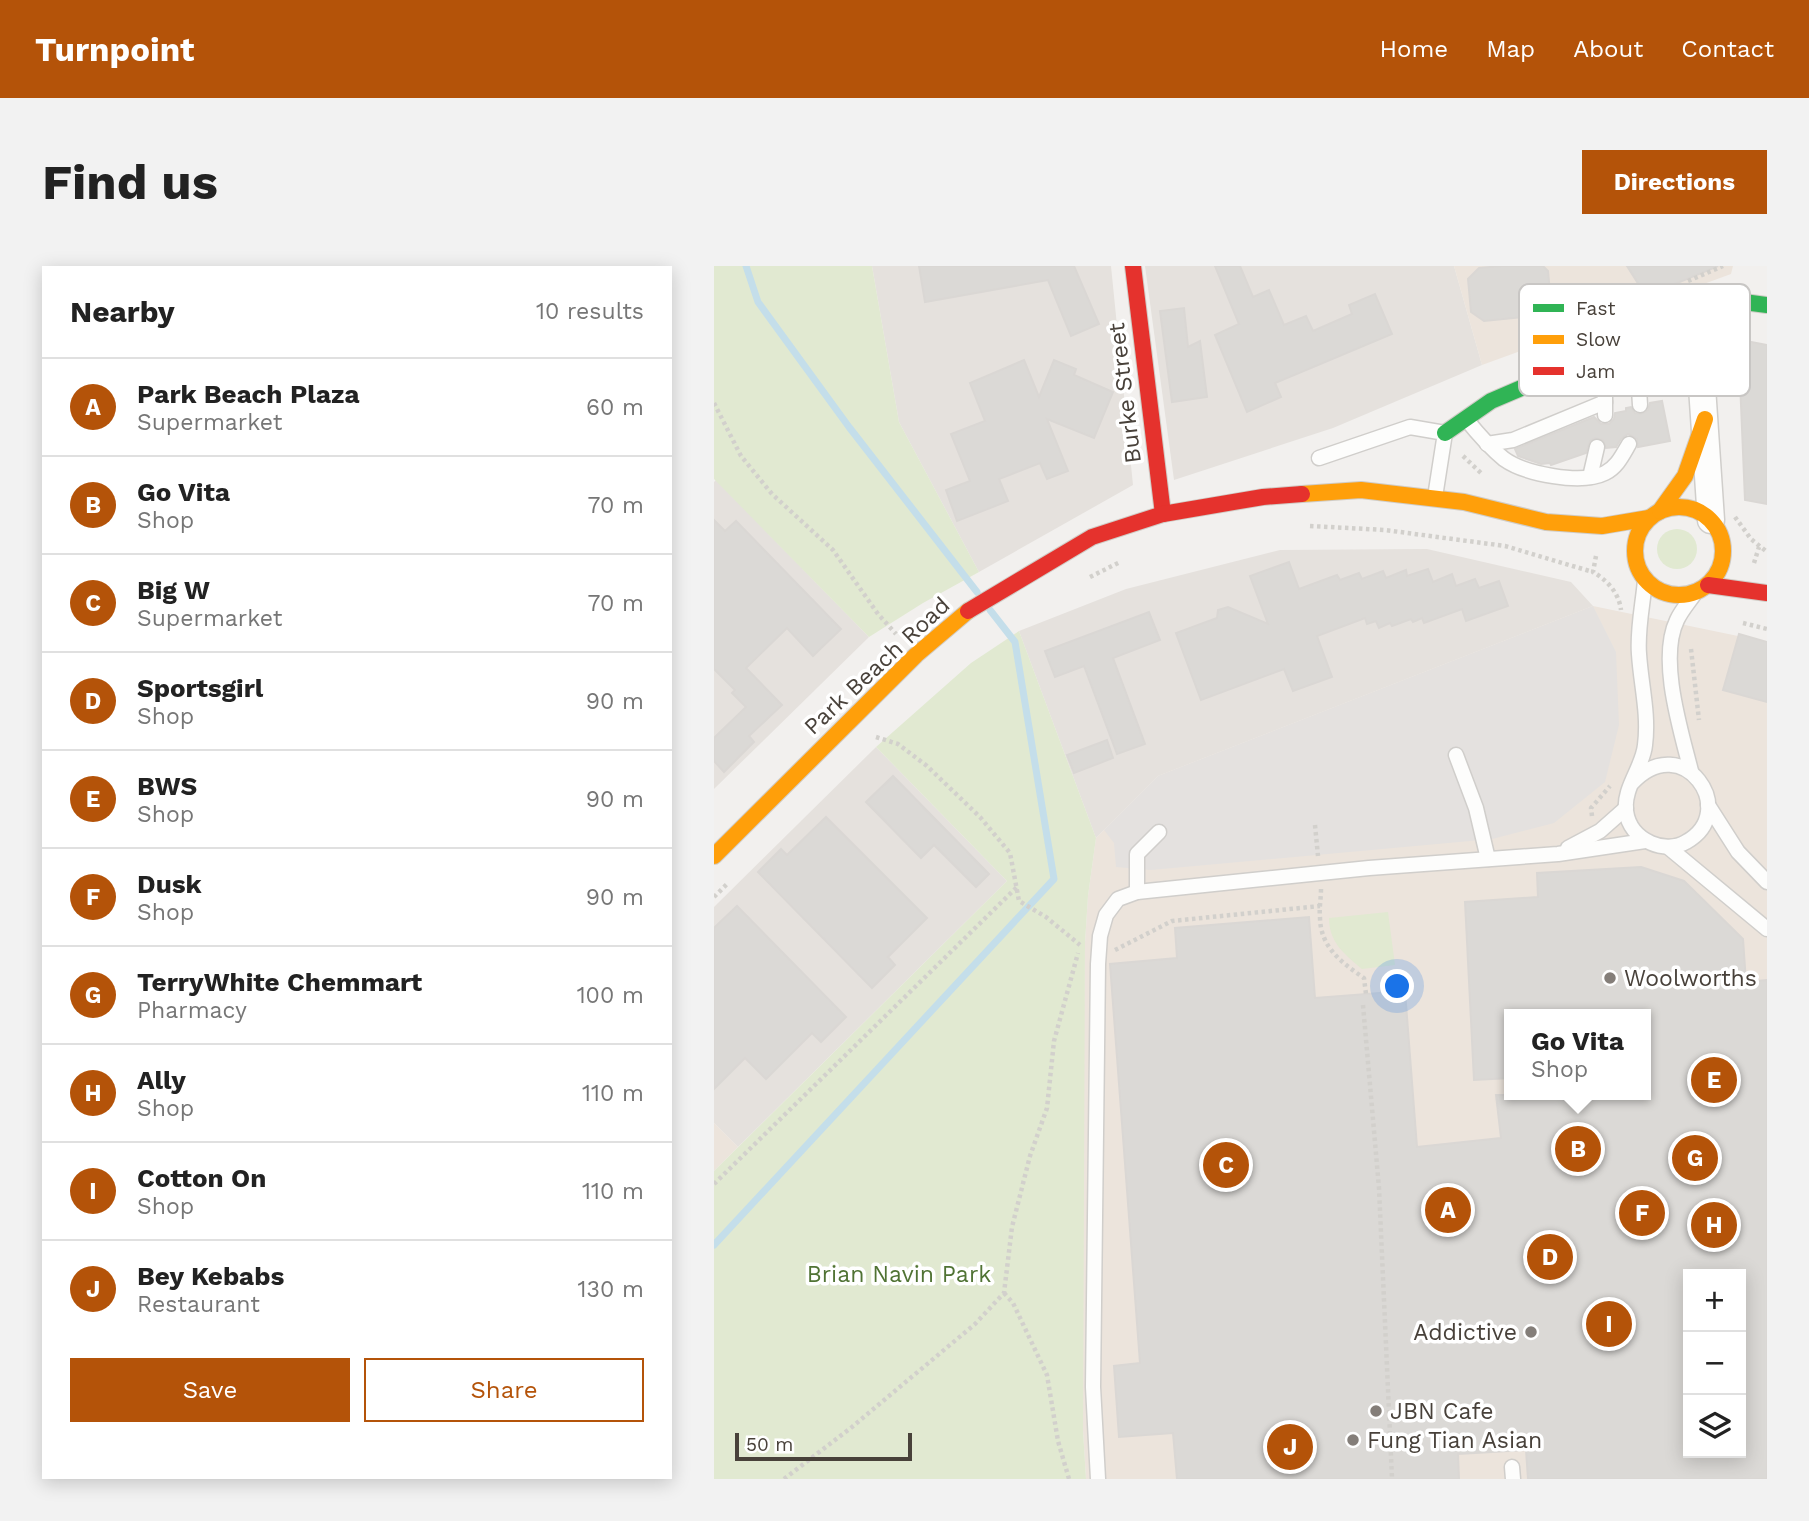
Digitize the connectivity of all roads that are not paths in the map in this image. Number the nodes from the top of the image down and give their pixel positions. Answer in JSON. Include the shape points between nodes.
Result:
{"nodes":[{"id":1,"x":1133,"y":266,"type":"edge"},
{"id":2,"x":1519,"y":389,"type":"edge"},
{"id":3,"x":1603,"y":396,"type":"edge"},
{"id":4,"x":1639,"y":396,"type":"edge"},
{"id":5,"x":1703,"y":396,"type":"edge"},
{"id":6,"x":1640,"y":405,"type":"dead end"},
{"id":7,"x":1466,"y":419,"type":"junction"},
{"id":8,"x":1705,"y":419,"type":"junction"},
{"id":9,"x":1445,"y":433,"type":"junction"},
{"id":10,"x":1487,"y":444,"type":"junction"},
{"id":11,"x":1629,"y":444,"type":"dead end"},
{"id":12,"x":1598,"y":447,"type":"dead end"},
{"id":13,"x":1319,"y":458,"type":"dead end"},
{"id":14,"x":1590,"y":477,"type":"junction"},
{"id":15,"x":1435,"y":498,"type":"junction"},
{"id":16,"x":1720,"y":513,"type":"junction"},
{"id":17,"x":1163,"y":514,"type":"junction"},
{"id":18,"x":1655,"y":515,"type":"junction"},
{"id":19,"x":1546,"y":522,"type":"junction"},
{"id":20,"x":1587,"y":543,"type":"dead end"},
{"id":21,"x":1724,"y":546,"type":"junction"},
{"id":22,"x":1750,"y":556,"type":"road end"},
{"id":23,"x":1618,"y":558,"type":"dead end"},
{"id":24,"x":1641,"y":574,"type":"junction"},
{"id":25,"x":1702,"y":589,"type":"junction"},
{"id":26,"x":1767,"y":593,"type":"edge"},
{"id":27,"x":1456,"y":755,"type":"dead end"},
{"id":28,"x":1691,"y":771,"type":"junction"},
{"id":29,"x":1632,"y":783,"type":"junction"},
{"id":30,"x":1708,"y":805,"type":"junction"},
{"id":31,"x":1626,"y":808,"type":"junction"},
{"id":32,"x":1159,"y":832,"type":"dead end"},
{"id":33,"x":1645,"y":841,"type":"junction"},
{"id":34,"x":1668,"y":847,"type":"junction"},
{"id":35,"x":1558,"y":854,"type":"junction"},
{"id":36,"x":714,"y":856,"type":"edge"},
{"id":37,"x":1488,"y":859,"type":"junction"},
{"id":38,"x":1767,"y":881,"type":"edge"},
{"id":39,"x":1137,"y":892,"type":"junction"},
{"id":40,"x":1767,"y":929,"type":"edge"},
{"id":41,"x":1098,"y":1479,"type":"edge"}],
"edges":[{"from":1,"to":17,"type":"street","name":"Burke Street"},
{"from":2,"to":7,"type":"street"},
{"from":3,"to":10,"type":"lane","via":[[1605,409],[1513,440]]},
{"from":4,"to":6,"type":"lane"},
{"from":5,"to":8,"type":"street"},
{"from":7,"to":9,"type":"street"},
{"from":7,"to":10,"type":"lane"},
{"from":8,"to":16,"type":"street"},
{"from":8,"to":18,"type":"street","via":[[1685,476]]},
{"from":9,"to":13,"type":"lane","via":[[1410,427]]},
{"from":9,"to":15,"type":"lane"},
{"from":10,"to":14,"type":"lane","via":[[1527,470]]},
{"from":11,"to":14,"type":"lane","via":[[1617,465]]},
{"from":12,"to":14,"type":"lane"},
{"from":15,"to":17,"type":"street","name":"Park Beach Road","via":[[1361,490],[1263,497]]},
{"from":15,"to":19,"type":"street","name":"Park Beach Road"},
{"from":16,"to":18,"type":"street","via":[[1674,507]]},
{"from":16,"to":21,"type":"street"},
{"from":17,"to":36,"type":"street","name":"Park Beach Road","via":[[1092,537],[960,616]]},
{"from":18,"to":19,"type":"street","name":"Park Beach Road","via":[[1602,526]]},
{"from":18,"to":24,"type":"street","via":[[1636,541]]},
{"from":19,"to":20,"type":"street","name":"Park Beach Road"},
{"from":21,"to":22,"type":"street"},
{"from":21,"to":25,"type":"street","via":[[1717,574]]},
{"from":23,"to":24,"type":"street"},
{"from":24,"to":25,"type":"street","via":[[1655,589],[1668,594],[1682,596]]},
{"from":24,"to":29,"type":"lane","via":[[1639,653],[1647,709],[1645,747]]},
{"from":25,"to":26,"type":"street"},
{"from":25,"to":28,"type":"lane","via":[[1676,620],[1669,648],[1675,708]]},
{"from":27,"to":37,"type":"lane","via":[[1476,808]]},
{"from":28,"to":29,"type":"lane","via":[[1666,764],[1642,773]]},
{"from":28,"to":30,"type":"lane","via":[[1706,792]]},
{"from":29,"to":31,"type":"lane"},
{"from":30,"to":34,"type":"lane","via":[[1701,829],[1692,839]]},
{"from":30,"to":38,"type":"lane","via":[[1738,852]]},
{"from":31,"to":33,"type":"lane","via":[[1628,821]]},
{"from":31,"to":35,"type":"lane","via":[[1600,831]]},
{"from":32,"to":39,"type":"lane","via":[[1137,854]]},
{"from":33,"to":34,"type":"lane"},
{"from":33,"to":35,"type":"lane"},
{"from":34,"to":40,"type":"lane"},
{"from":35,"to":37,"type":"lane"},
{"from":37,"to":39,"type":"lane"},
{"from":39,"to":41,"type":"lane","via":[[1118,899],[1106,915],[1098,964],[1093,1387]]}]}
